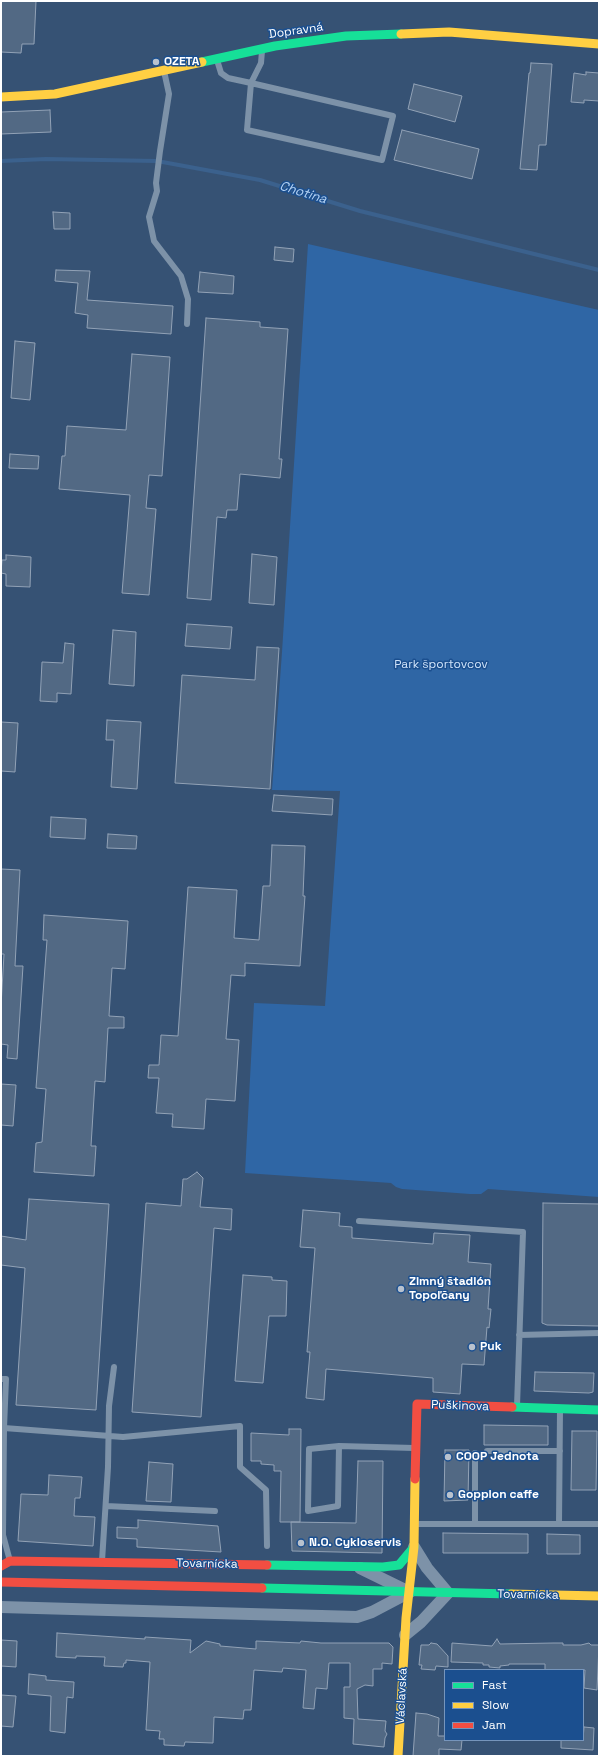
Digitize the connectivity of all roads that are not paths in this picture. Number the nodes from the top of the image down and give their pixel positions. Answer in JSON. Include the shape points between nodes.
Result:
{"nodes":[{"id":1,"x":599,"y":44,"type":"edge"},
{"id":2,"x":262,"y":49,"type":"junction"},
{"id":3,"x":217,"y":59,"type":"junction"},
{"id":4,"x":164,"y":71,"type":"junction"},
{"id":5,"x":251,"y":84,"type":"junction"},
{"id":6,"x":1,"y":97,"type":"edge"},
{"id":7,"x":187,"y":324,"type":"dead end"},
{"id":8,"x":359,"y":1221,"type":"dead end"},
{"id":9,"x":599,"y":1333,"type":"edge"},
{"id":10,"x":520,"y":1335,"type":"junction"},
{"id":11,"x":114,"y":1366,"type":"dead end"},
{"id":12,"x":1,"y":1379,"type":"edge"},
{"id":13,"x":517,"y":1408,"type":"junction"},
{"id":14,"x":560,"y":1409,"type":"junction"},
{"id":15,"x":599,"y":1410,"type":"edge"},
{"id":16,"x":4,"y":1428,"type":"junction"},
{"id":17,"x":109,"y":1436,"type":"junction"},
{"id":18,"x":339,"y":1446,"type":"junction"},
{"id":19,"x":416,"y":1448,"type":"junction"},
{"id":20,"x":487,"y":1451,"type":"dead end"},
{"id":21,"x":560,"y":1451,"type":"junction"},
{"id":22,"x":475,"y":1453,"type":"dead end"},
{"id":23,"x":2,"y":1494,"type":"edge"},
{"id":24,"x":106,"y":1506,"type":"junction"},
{"id":25,"x":215,"y":1511,"type":"dead end"},
{"id":26,"x":414,"y":1524,"type":"junction"},
{"id":27,"x":475,"y":1524,"type":"junction"},
{"id":28,"x":558,"y":1524,"type":"junction"},
{"id":29,"x":599,"y":1524,"type":"edge"},
{"id":30,"x":267,"y":1546,"type":"dead end"},
{"id":31,"x":414,"y":1547,"type":"junction"},
{"id":32,"x":10,"y":1561,"type":"junction"},
{"id":33,"x":102,"y":1562,"type":"junction"},
{"id":34,"x":1,"y":1566,"type":"edge"},
{"id":35,"x":359,"y":1568,"type":"junction"},
{"id":36,"x":1,"y":1582,"type":"edge"},
{"id":37,"x":410,"y":1592,"type":"junction"},
{"id":38,"x":448,"y":1593,"type":"junction"},
{"id":39,"x":599,"y":1596,"type":"edge"},
{"id":40,"x":1,"y":1607,"type":"edge"},
{"id":41,"x":405,"y":1635,"type":"junction"},
{"id":42,"x":398,"y":1756,"type":"edge"}],
"edges":[{"from":1,"to":2,"type":"street","name":"Dopravná","via":[[449,32],[346,36]]},
{"from":2,"to":3,"type":"street","name":"Dopravná"},
{"from":2,"to":5,"type":"lane","via":[[261,63]]},
{"from":3,"to":4,"type":"street","name":"Dopravná"},
{"from":3,"to":5,"type":"lane","via":[[221,73],[228,78]]},
{"from":4,"to":6,"type":"street","name":"Dopravná","via":[[55,94]]},
{"from":4,"to":7,"type":"lane","via":[[169,94],[157,191],[150,217],[154,241],[181,276],[188,299]]},
{"from":5,"to":5,"type":"lane","via":[[393,116],[382,160],[247,130]]},
{"from":8,"to":10,"type":"lane","via":[[523,1232]]},
{"from":9,"to":10,"type":"lane"},
{"from":10,"to":13,"type":"lane"},
{"from":11,"to":17,"type":"lane"},
{"from":12,"to":16,"type":"lane","via":[[6,1379]]},
{"from":13,"to":14,"type":"street","name":"Puškinova"},
{"from":13,"to":19,"type":"street","name":"Puškinova","via":[[417,1404]]},
{"from":14,"to":15,"type":"street","name":"Puškinova"},
{"from":14,"to":21,"type":"lane"},
{"from":16,"to":17,"type":"lane"},
{"from":16,"to":23,"type":"lane"},
{"from":17,"to":24,"type":"lane"},
{"from":17,"to":30,"type":"lane","via":[[123,1437],[240,1426],[240,1467],[266,1490]]},
{"from":18,"to":18,"type":"lane","via":[[309,1449],[308,1511],[338,1506]]},
{"from":18,"to":19,"type":"lane"},
{"from":19,"to":26,"type":"street","name":"Puškinova"},
{"from":20,"to":21,"type":"lane"},
{"from":21,"to":28,"type":"lane"},
{"from":22,"to":27,"type":"lane"},
{"from":23,"to":32,"type":"lane","via":[[3,1535]]},
{"from":24,"to":25,"type":"lane"},
{"from":24,"to":33,"type":"lane"},
{"from":26,"to":27,"type":"lane"},
{"from":26,"to":31,"type":"street","name":"Puškinova"},
{"from":27,"to":28,"type":"lane"},
{"from":28,"to":29,"type":"lane"},
{"from":31,"to":35,"type":"street","via":[[399,1565]]},
{"from":31,"to":37,"type":"street","name":"Puškinova"},
{"from":31,"to":38,"type":"street","via":[[427,1568]]},
{"from":32,"to":33,"type":"street","name":"Tovarnícka"},
{"from":32,"to":34,"type":"street","name":"Tovarnícka"},
{"from":33,"to":35,"type":"street","name":"Tovarnícka"},
{"from":35,"to":37,"type":"street","name":"Tovarnícka"},
{"from":36,"to":37,"type":"street","name":"Tovarnícka"},
{"from":37,"to":38,"type":"street","name":"Tovarnícka"},
{"from":37,"to":40,"type":"street","name":"Tovarnícka","via":[[357,1617]]},
{"from":37,"to":41,"type":"street","name":"Václavská"},
{"from":38,"to":39,"type":"street","name":"Tovarnícka"},
{"from":38,"to":41,"type":"street"},
{"from":41,"to":42,"type":"street","name":"Václavská"}]}
